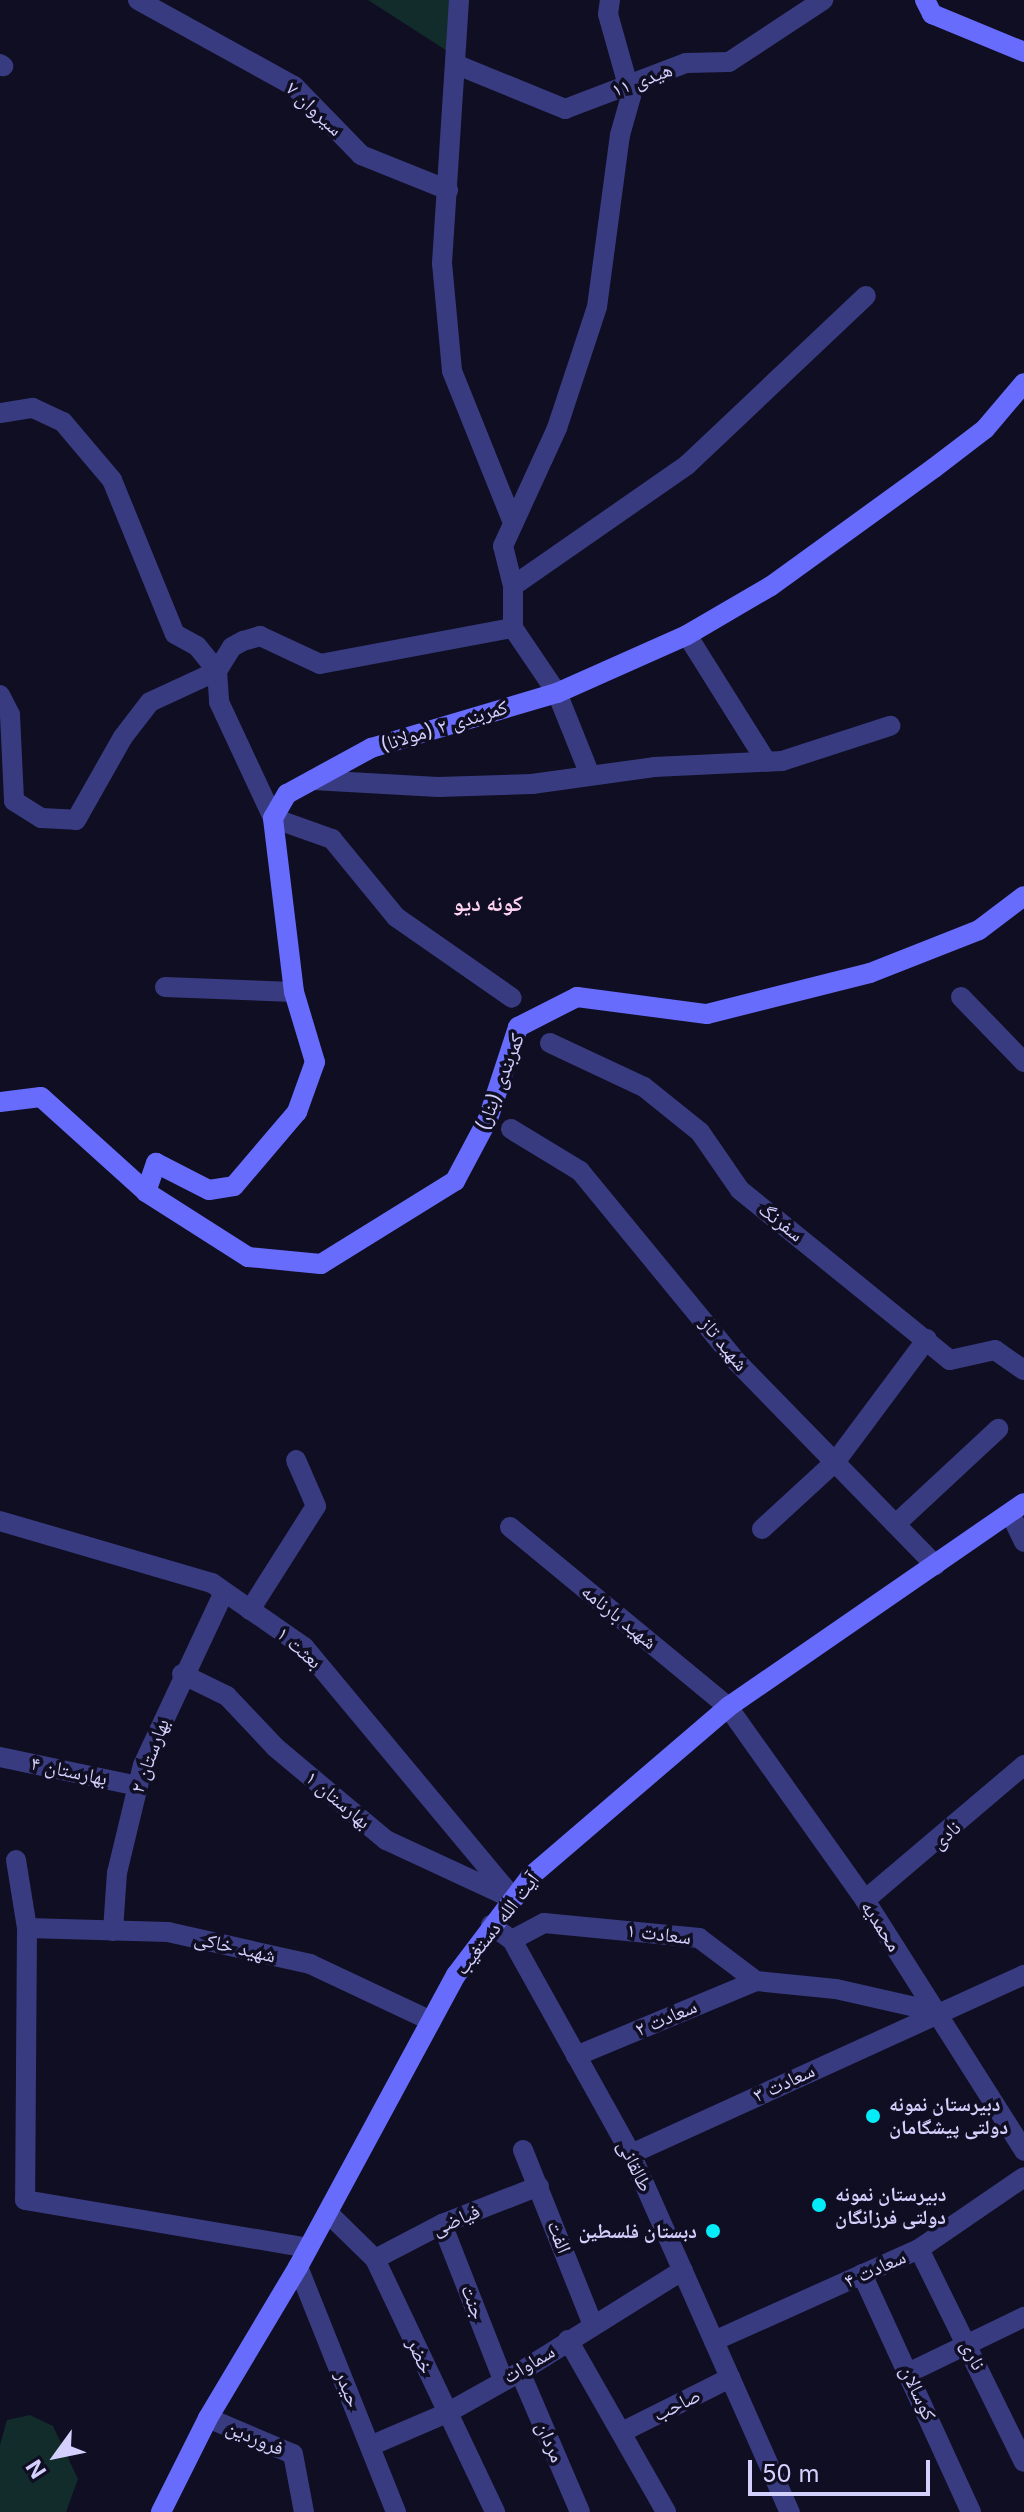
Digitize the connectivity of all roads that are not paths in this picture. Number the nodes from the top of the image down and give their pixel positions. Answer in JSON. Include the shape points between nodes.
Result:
{"nodes":[{"id":1,"x":138,"y":0,"type":"edge"},
{"id":2,"x":459,"y":0,"type":"edge"},
{"id":3,"x":610,"y":0,"type":"edge"},
{"id":4,"x":823,"y":0,"type":"edge"},
{"id":5,"x":925,"y":0,"type":"edge"},
{"id":6,"x":1024,"y":52,"type":"edge"},
{"id":7,"x":455,"y":64,"type":"junction"},
{"id":8,"x":630,"y":84,"type":"junction"},
{"id":9,"x":448,"y":190,"type":"junction"},
{"id":10,"x":866,"y":296,"type":"dead end"},
{"id":11,"x":1024,"y":383,"type":"edge"},
{"id":12,"x":0,"y":413,"type":"edge"},
{"id":13,"x":513,"y":523,"type":"junction"},
{"id":14,"x":513,"y":586,"type":"junction"},
{"id":15,"x":513,"y":628,"type":"junction"},
{"id":16,"x":687,"y":635,"type":"junction"},
{"id":17,"x":217,"y":671,"type":"junction"},
{"id":18,"x":557,"y":693,"type":"junction"},
{"id":19,"x":0,"y":695,"type":"edge"},
{"id":20,"x":890,"y":726,"type":"dead end"},
{"id":21,"x":766,"y":761,"type":"junction"},
{"id":22,"x":590,"y":775,"type":"junction"},
{"id":23,"x":313,"y":780,"type":"junction"},
{"id":24,"x":273,"y":818,"type":"junction"},
{"id":25,"x":1024,"y":896,"type":"edge"},
{"id":26,"x":165,"y":987,"type":"dead end"},
{"id":27,"x":294,"y":992,"type":"junction"},
{"id":28,"x":961,"y":997,"type":"dead end"},
{"id":29,"x":512,"y":998,"type":"dead end"},
{"id":30,"x":550,"y":1043,"type":"dead end"},
{"id":31,"x":1024,"y":1062,"type":"edge"},
{"id":32,"x":0,"y":1102,"type":"edge"},
{"id":33,"x":511,"y":1129,"type":"dead end"},
{"id":34,"x":146,"y":1192,"type":"junction"},
{"id":35,"x":927,"y":1339,"type":"junction"},
{"id":36,"x":1024,"y":1370,"type":"edge"},
{"id":37,"x":998,"y":1429,"type":"dead end"},
{"id":38,"x":296,"y":1460,"type":"dead end"},
{"id":39,"x":836,"y":1461,"type":"junction"},
{"id":40,"x":1017,"y":1508,"type":"edge"},
{"id":41,"x":0,"y":1521,"type":"edge"},
{"id":42,"x":898,"y":1522,"type":"junction"},
{"id":43,"x":510,"y":1527,"type":"dead end"},
{"id":44,"x":762,"y":1529,"type":"dead end"},
{"id":45,"x":1024,"y":1542,"type":"edge"},
{"id":46,"x":935,"y":1565,"type":"junction"},
{"id":47,"x":224,"y":1592,"type":"junction"},
{"id":48,"x":250,"y":1610,"type":"junction"},
{"id":49,"x":182,"y":1674,"type":"junction"},
{"id":50,"x":728,"y":1707,"type":"junction"},
{"id":51,"x":0,"y":1757,"type":"edge"},
{"id":52,"x":1024,"y":1765,"type":"edge"},
{"id":53,"x":138,"y":1786,"type":"junction"},
{"id":54,"x":16,"y":1860,"type":"dead end"},
{"id":55,"x":513,"y":1898,"type":"junction"},
{"id":56,"x":865,"y":1900,"type":"junction"},
{"id":57,"x":491,"y":1925,"type":"junction"},
{"id":58,"x":27,"y":1928,"type":"junction"},
{"id":59,"x":113,"y":1931,"type":"junction"},
{"id":60,"x":512,"y":1940,"type":"junction"},
{"id":61,"x":1024,"y":1975,"type":"edge"},
{"id":62,"x":756,"y":1981,"type":"junction"},
{"id":63,"x":937,"y":2012,"type":"junction"},
{"id":64,"x":431,"y":2021,"type":"junction"},
{"id":65,"x":576,"y":2056,"type":"junction"},
{"id":66,"x":523,"y":2150,"type":"dead end"},
{"id":67,"x":1024,"y":2151,"type":"edge"},
{"id":68,"x":631,"y":2154,"type":"junction"},
{"id":69,"x":1024,"y":2177,"type":"edge"},
{"id":70,"x":539,"y":2186,"type":"junction"},
{"id":71,"x":328,"y":2213,"type":"junction"},
{"id":72,"x":442,"y":2224,"type":"junction"},
{"id":73,"x":919,"y":2249,"type":"junction"},
{"id":74,"x":303,"y":2258,"type":"junction"},
{"id":75,"x":375,"y":2259,"type":"junction"},
{"id":76,"x":683,"y":2270,"type":"junction"},
{"id":77,"x":862,"y":2274,"type":"junction"},
{"id":78,"x":1024,"y":2317,"type":"edge"},
{"id":79,"x":593,"y":2325,"type":"junction"},
{"id":80,"x":568,"y":2340,"type":"junction"},
{"id":81,"x":714,"y":2341,"type":"junction"},
{"id":82,"x":969,"y":2345,"type":"junction"},
{"id":83,"x":908,"y":2373,"type":"junction"},
{"id":84,"x":511,"y":2376,"type":"junction"},
{"id":85,"x":730,"y":2378,"type":"junction"},
{"id":86,"x":447,"y":2413,"type":"junction"},
{"id":87,"x":208,"y":2418,"type":"junction"},
{"id":88,"x":624,"y":2431,"type":"junction"},
{"id":89,"x":370,"y":2446,"type":"junction"},
{"id":90,"x":1024,"y":2462,"type":"edge"},
{"id":91,"x":161,"y":2512,"type":"edge"},
{"id":92,"x":304,"y":2512,"type":"edge"},
{"id":93,"x":396,"y":2512,"type":"edge"},
{"id":94,"x":495,"y":2512,"type":"edge"},
{"id":95,"x":580,"y":2512,"type":"edge"},
{"id":96,"x":666,"y":2512,"type":"edge"},
{"id":97,"x":790,"y":2512,"type":"edge"},
{"id":98,"x":971,"y":2512,"type":"edge"}],
"edges":[{"from":1,"to":9,"type":"street","name":"سیروان ۷","via":[[294,86],[361,155]]},
{"from":2,"to":7,"type":"street"},
{"from":3,"to":8,"type":"street","via":[[608,14]]},
{"from":4,"to":8,"type":"street","name":"هیدی ۱۱","via":[[729,62],[686,63]]},
{"from":5,"to":6,"type":"street","via":[[932,14]]},
{"from":7,"to":8,"type":"street","name":"هیدی ۱۱","via":[[565,109]]},
{"from":7,"to":9,"type":"street"},
{"from":8,"to":13,"type":"street","via":[[597,307],[557,428]]},
{"from":9,"to":13,"type":"street","via":[[442,263],[452,371]]},
{"from":10,"to":14,"type":"street","via":[[687,465]]},
{"from":11,"to":16,"type":"street","name":"کمربندی ۲ (مولانا)","via":[[985,429],[934,468],[823,551]]},
{"from":12,"to":17,"type":"street","via":[[33,408],[63,422],[112,480],[175,634],[197,646]]},
{"from":13,"to":14,"type":"street","via":[[503,546]]},
{"from":14,"to":15,"type":"street"},
{"from":15,"to":17,"type":"street","via":[[320,664],[260,636],[232,647]]},
{"from":15,"to":18,"type":"street"},
{"from":16,"to":18,"type":"street","name":"کمربندی ۲ (مولانا)"},
{"from":16,"to":21,"type":"street"},
{"from":17,"to":19,"type":"street","via":[[150,702],[123,737],[76,820],[41,818],[14,801],[10,715]]},
{"from":17,"to":24,"type":"street","via":[[219,702]]},
{"from":18,"to":22,"type":"street"},
{"from":18,"to":23,"type":"street","name":"کمربندی ۲ (مولانا)","via":[[371,748]]},
{"from":20,"to":21,"type":"street","via":[[782,761]]},
{"from":21,"to":22,"type":"street"},
{"from":22,"to":23,"type":"street","via":[[532,784],[438,787]]},
{"from":23,"to":24,"type":"street","name":"کمربندی ۲ (مولانا)","via":[[287,794]]},
{"from":24,"to":27,"type":"street"},
{"from":24,"to":29,"type":"street","via":[[332,839],[396,917]]},
{"from":25,"to":34,"type":"street","name":"کمربندی (بنار)","via":[[979,930],[870,973],[707,1014],[577,997],[518,1027],[488,1119],[455,1181],[321,1264],[248,1257]]},
{"from":26,"to":27,"type":"street"},
{"from":27,"to":34,"type":"street","via":[[315,1062],[297,1112],[234,1186],[209,1190],[156,1163]]},
{"from":28,"to":31,"type":"street"},
{"from":30,"to":35,"type":"street","name":"سفرنگ","via":[[644,1087],[700,1132],[740,1190]]},
{"from":32,"to":34,"type":"street","name":"کمربندی (بنار)","via":[[41,1097]]},
{"from":33,"to":39,"type":"street","name":"شهید تاز","via":[[580,1171],[737,1362]]},
{"from":35,"to":36,"type":"street","name":"سفرنگ","via":[[950,1360],[995,1350]]},
{"from":35,"to":39,"type":"street"},
{"from":37,"to":42,"type":"street"},
{"from":38,"to":48,"type":"street","via":[[316,1506]]},
{"from":39,"to":42,"type":"street","name":"شهید تاز"},
{"from":39,"to":44,"type":"street"},
{"from":40,"to":45,"type":"street"},
{"from":40,"to":46,"type":"street","name":"آیت الله دستغیب"},
{"from":41,"to":47,"type":"street","name":"بعثت ۱","via":[[172,1570]]},
{"from":42,"to":46,"type":"street","name":"شهید تاز"},
{"from":43,"to":50,"type":"street","name":"شهید بارنامه"},
{"from":46,"to":50,"type":"street","name":"آیت الله دستغیب"},
{"from":47,"to":48,"type":"street","name":"بعثت ۱"},
{"from":47,"to":49,"type":"street","name":"بهارستان ۲"},
{"from":48,"to":55,"type":"street","name":"بعثت ۱","via":[[304,1647]]},
{"from":49,"to":53,"type":"street","name":"بهارستان ۲"},
{"from":49,"to":55,"type":"street","name":"بهارستان ۱","via":[[227,1696],[275,1747],[386,1840]]},
{"from":50,"to":55,"type":"street","name":"آیت الله دستغیب","via":[[599,1815]]},
{"from":50,"to":56,"type":"street","name":"محمدیه"},
{"from":51,"to":53,"type":"street","name":"بهارستان ۴"},
{"from":52,"to":56,"type":"street","name":"نادی"},
{"from":53,"to":59,"type":"street","name":"بهارستان ۲","via":[[117,1873]]},
{"from":54,"to":58,"type":"street"},
{"from":55,"to":57,"type":"street","name":"آیت الله دستغیب"},
{"from":56,"to":63,"type":"street","name":"محمدیه"},
{"from":57,"to":60,"type":"street","name":"طالقانی"},
{"from":57,"to":64,"type":"street","name":"آیت الله دستغیب"},
{"from":58,"to":59,"type":"street","name":"شهید خاکی"},
{"from":58,"to":74,"type":"street","via":[[25,2200]]},
{"from":59,"to":64,"type":"street","name":"شهید خاکی","via":[[168,1932],[310,1964]]},
{"from":60,"to":62,"type":"street","name":"سعادت ۱","via":[[544,1923],[699,1938]]},
{"from":60,"to":65,"type":"street","name":"طالقانی"},
{"from":61,"to":63,"type":"street","name":"سعادت ۳"},
{"from":62,"to":63,"type":"street","via":[[836,1989]]},
{"from":62,"to":65,"type":"street","name":"سعادت ۲"},
{"from":63,"to":67,"type":"street","name":"محمدیه"},
{"from":63,"to":68,"type":"street","name":"سعادت ۳"},
{"from":64,"to":71,"type":"street","name":"آیت الله دستغیب"},
{"from":65,"to":68,"type":"street","name":"طالقانی"},
{"from":66,"to":70,"type":"street","name":"الفت"},
{"from":68,"to":76,"type":"street","name":"طالقانی"},
{"from":69,"to":73,"type":"street","name":"سعادت ۴"},
{"from":70,"to":72,"type":"street","name":"فیاضی"},
{"from":70,"to":79,"type":"street","name":"الفت"},
{"from":71,"to":74,"type":"street","name":"آیت الله دستغیب"},
{"from":71,"to":75,"type":"street","name":"خضر"},
{"from":72,"to":75,"type":"street","name":"فیاضی"},
{"from":72,"to":84,"type":"street","name":"جنت"},
{"from":73,"to":77,"type":"street","name":"سعادت ۴"},
{"from":73,"to":82,"type":"street","name":"ناری"},
{"from":74,"to":87,"type":"street","name":"آیت الله دستغیب"},
{"from":74,"to":89,"type":"street","name":"حیدر"},
{"from":75,"to":86,"type":"street","name":"خضر"},
{"from":76,"to":79,"type":"street","name":"سماوات"},
{"from":76,"to":81,"type":"street","name":"طالقانی"},
{"from":77,"to":81,"type":"street","name":"سعادت ۴"},
{"from":77,"to":83,"type":"street","name":"کوسالان"},
{"from":78,"to":82,"type":"street"},
{"from":79,"to":80,"type":"street","name":"سماوات"},
{"from":80,"to":84,"type":"street","name":"سماوات"},
{"from":80,"to":88,"type":"street"},
{"from":81,"to":85,"type":"street","name":"طالقانی"},
{"from":82,"to":83,"type":"street"},
{"from":82,"to":90,"type":"street","name":"ناری"},
{"from":83,"to":98,"type":"street","name":"کوسالان"},
{"from":84,"to":86,"type":"street","name":"سماوات"},
{"from":84,"to":95,"type":"street","name":"مردان"},
{"from":85,"to":88,"type":"street","name":"صاحب"},
{"from":85,"to":97,"type":"street","name":"طالقانی"},
{"from":86,"to":89,"type":"street","name":"سماوات"},
{"from":86,"to":94,"type":"street","name":"خضر"},
{"from":87,"to":91,"type":"street","name":"آیت الله دستغیب"},
{"from":87,"to":92,"type":"street","name":"فروردین","via":[[293,2454]]},
{"from":88,"to":96,"type":"street"},
{"from":89,"to":93,"type":"street","name":"حیدر"}]}
